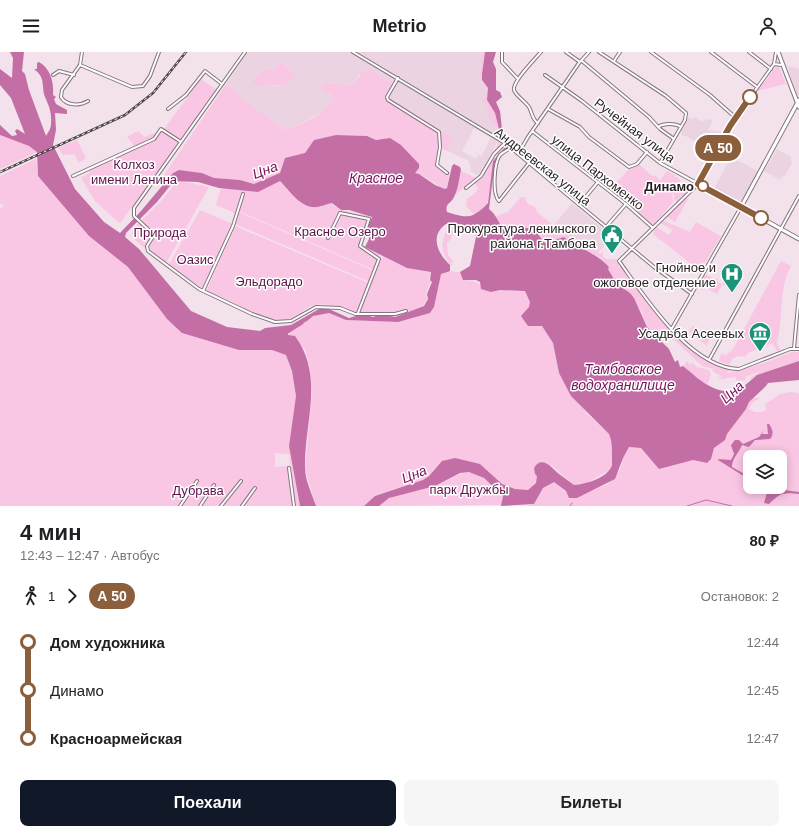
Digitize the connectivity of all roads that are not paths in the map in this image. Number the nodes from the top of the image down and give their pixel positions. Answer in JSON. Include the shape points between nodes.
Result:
{"nodes":[{"id":1,"x":82,"y":52,"type":"edge"},
{"id":2,"x":159,"y":52,"type":"edge"},
{"id":3,"x":245,"y":52,"type":"edge"},
{"id":4,"x":353,"y":52,"type":"edge"},
{"id":5,"x":502,"y":52,"type":"edge"},
{"id":6,"x":541,"y":52,"type":"edge"},
{"id":7,"x":566,"y":52,"type":"edge"},
{"id":8,"x":589,"y":52,"type":"edge"},
{"id":9,"x":599,"y":52,"type":"edge"},
{"id":10,"x":620,"y":52,"type":"edge"},
{"id":11,"x":651,"y":52,"type":"edge"},
{"id":12,"x":711,"y":52,"type":"edge"},
{"id":13,"x":749,"y":52,"type":"edge"},
{"id":14,"x":777,"y":52,"type":"edge"},
{"id":15,"x":581,"y":61,"type":"junction"},
{"id":16,"x":614,"y":61,"type":"junction"},
{"id":17,"x":774,"y":64,"type":"junction"},
{"id":18,"x":80,"y":65,"type":"junction"},
{"id":19,"x":784,"y":67,"type":"junction"},
{"id":20,"x":770,"y":68,"type":"junction"},
{"id":21,"x":53,"y":75,"type":"dead end"},
{"id":22,"x":74,"y":75,"type":"junction"},
{"id":23,"x":545,"y":75,"type":"dead end"},
{"id":24,"x":398,"y":78,"type":"junction"},
{"id":25,"x":518,"y":79,"type":"junction"},
{"id":26,"x":222,"y":84,"type":"junction"},
{"id":27,"x":757,"y":87,"type":"junction"},
{"id":28,"x":562,"y":88,"type":"junction"},
{"id":29,"x":88,"y":101,"type":"dead end"},
{"id":30,"x":798,"y":101,"type":"edge"},
{"id":31,"x":168,"y":109,"type":"dead end"},
{"id":32,"x":548,"y":109,"type":"junction"},
{"id":33,"x":736,"y":118,"type":"junction"},
{"id":34,"x":538,"y":123,"type":"junction"},
{"id":35,"x":658,"y":127,"type":"junction"},
{"id":36,"x":681,"y":127,"type":"junction"},
{"id":37,"x":532,"y":131,"type":"junction"},
{"id":38,"x":674,"y":139,"type":"junction"},
{"id":39,"x":181,"y":142,"type":"junction"},
{"id":40,"x":506,"y":144,"type":"junction"},
{"id":41,"x":510,"y":148,"type":"junction"},
{"id":42,"x":646,"y":152,"type":"junction"},
{"id":43,"x":518,"y":154,"type":"junction"},
{"id":44,"x":529,"y":163,"type":"junction"},
{"id":45,"x":660,"y":163,"type":"junction"},
{"id":46,"x":447,"y":173,"type":"dead end"},
{"id":47,"x":72,"y":176,"type":"dead end"},
{"id":48,"x":598,"y":182,"type":"junction"},
{"id":49,"x":698,"y":184,"type":"junction"},
{"id":50,"x":466,"y":188,"type":"dead end"},
{"id":51,"x":244,"y":194,"type":"dead end"},
{"id":52,"x":799,"y":196,"type":"edge"},
{"id":53,"x":626,"y":204,"type":"junction"},
{"id":54,"x":579,"y":205,"type":"junction"},
{"id":55,"x":741,"y":207,"type":"junction"},
{"id":56,"x":606,"y":228,"type":"junction"},
{"id":57,"x":653,"y":228,"type":"junction"},
{"id":58,"x":781,"y":229,"type":"junction"},
{"id":59,"x":328,"y":238,"type":"dead end"},
{"id":60,"x":799,"y":239,"type":"edge"},
{"id":61,"x":631,"y":248,"type":"junction"},
{"id":62,"x":203,"y":291,"type":"junction"},
{"id":63,"x":692,"y":294,"type":"junction"},
{"id":64,"x":799,"y":295,"type":"edge"},
{"id":65,"x":406,"y":311,"type":"dead end"},
{"id":66,"x":358,"y":313,"type":"junction"},
{"id":67,"x":671,"y":330,"type":"junction"},
{"id":68,"x":794,"y":348,"type":"junction"},
{"id":69,"x":799,"y":349,"type":"edge"},
{"id":70,"x":709,"y":360,"type":"junction"},
{"id":71,"x":289,"y":468,"type":"dead end"},
{"id":72,"x":196,"y":481,"type":"dead end"},
{"id":73,"x":241,"y":481,"type":"dead end"},
{"id":74,"x":214,"y":485,"type":"dead end"},
{"id":75,"x":255,"y":488,"type":"dead end"},
{"id":76,"x":180,"y":506,"type":"edge"},
{"id":77,"x":200,"y":506,"type":"edge"},
{"id":78,"x":221,"y":506,"type":"edge"},
{"id":79,"x":242,"y":506,"type":"edge"},
{"id":80,"x":294,"y":506,"type":"edge"}],
"edges":[{"from":1,"to":18,"type":"street"},
{"from":2,"to":18,"type":"street","via":[[150,76],[143,86],[132,86]]},
{"from":3,"to":26,"type":"street"},
{"from":4,"to":24,"type":"street","name":"Андреевская улица"},
{"from":5,"to":25,"type":"street","via":[[502,62]]},
{"from":6,"to":25,"type":"street"},
{"from":7,"to":15,"type":"street"},
{"from":8,"to":15,"type":"street"},
{"from":9,"to":16,"type":"street"},
{"from":10,"to":16,"type":"street"},
{"from":11,"to":33,"type":"street","via":[[710,95]]},
{"from":12,"to":27,"type":"street"},
{"from":13,"to":20,"type":"street"},
{"from":14,"to":17,"type":"street"},
{"from":14,"to":19,"type":"main road"},
{"from":15,"to":28,"type":"street"},
{"from":15,"to":35,"type":"street"},
{"from":16,"to":36,"type":"street","via":[[683,110],[686,114]]},
{"from":17,"to":19,"type":"street","via":[[779,63]]},
{"from":17,"to":20,"type":"street"},
{"from":18,"to":22,"type":"street"},
{"from":19,"to":30,"type":"main road"},
{"from":20,"to":27,"type":"street"},
{"from":21,"to":22,"type":"street","via":[[59,71]]},
{"from":22,"to":29,"type":"street","via":[[61,92],[61,99],[78,105]]},
{"from":23,"to":28,"type":"street","name":"Ручейная улица"},
{"from":24,"to":40,"type":"street","name":"Андреевская улица"},
{"from":24,"to":46,"type":"street","via":[[387,97],[388,100],[439,132],[437,165]]},
{"from":25,"to":34,"type":"street","via":[[514,85],[514,92],[529,107]]},
{"from":26,"to":31,"type":"street","via":[[206,71],[186,95]]},
{"from":26,"to":39,"type":"street"},
{"from":27,"to":33,"type":"street"},
{"from":28,"to":32,"type":"street"},
{"from":28,"to":42,"type":"street","name":"Ручейная улица"},
{"from":30,"to":55,"type":"main road"},
{"from":32,"to":34,"type":"street"},
{"from":32,"to":42,"type":"street","via":[[580,127],[589,137],[629,167],[637,164]]},
{"from":33,"to":49,"type":"street"},
{"from":34,"to":37,"type":"street"},
{"from":35,"to":36,"type":"street","via":[[670,124]]},
{"from":35,"to":38,"type":"street"},
{"from":36,"to":38,"type":"street"},
{"from":37,"to":43,"type":"street"},
{"from":37,"to":48,"type":"street","name":"улица Пархоменко"},
{"from":38,"to":45,"type":"street"},
{"from":39,"to":47,"type":"street","via":[[162,129],[154,139]]},
{"from":39,"to":62,"type":"street","via":[[134,208],[134,216],[154,235],[147,247],[150,253]]},
{"from":40,"to":41,"type":"street","name":"Андреевская улица"},
{"from":40,"to":50,"type":"street","via":[[494,154],[481,176]]},
{"from":41,"to":43,"type":"street","name":"Андреевская улица"},
{"from":41,"to":44,"type":"street","via":[[500,156],[498,162],[494,194],[499,201]]},
{"from":42,"to":45,"type":"street","name":"Ручейная улица"},
{"from":43,"to":44,"type":"street","name":"Андреевская улица"},
{"from":44,"to":54,"type":"street","name":"Андреевская улица"},
{"from":45,"to":49,"type":"street","name":"Ручейная улица"},
{"from":48,"to":53,"type":"street","name":"улица Пархоменко"},
{"from":48,"to":54,"type":"street"},
{"from":49,"to":55,"type":"street","name":"Ручейная улица"},
{"from":49,"to":57,"type":"street"},
{"from":51,"to":62,"type":"street","via":[[233,226]]},
{"from":52,"to":58,"type":"street"},
{"from":53,"to":56,"type":"street"},
{"from":53,"to":57,"type":"street","name":"улица Пархоменко"},
{"from":54,"to":56,"type":"street","name":"Андреевская улица"},
{"from":55,"to":58,"type":"main road"},
{"from":55,"to":63,"type":"street"},
{"from":56,"to":61,"type":"street","name":"Андреевская улица"},
{"from":57,"to":61,"type":"street"},
{"from":58,"to":60,"type":"main road"},
{"from":58,"to":70,"type":"street"},
{"from":59,"to":66,"type":"street","via":[[340,213],[369,219],[360,246],[379,260]]},
{"from":61,"to":63,"type":"street","name":"Андреевская улица"},
{"from":61,"to":67,"type":"street","via":[[619,261]]},
{"from":62,"to":66,"type":"street","via":[[275,322],[291,321],[316,307],[340,308]]},
{"from":63,"to":67,"type":"street"},
{"from":64,"to":68,"type":"street"},
{"from":65,"to":66,"type":"street","via":[[395,314]]},
{"from":67,"to":70,"type":"street"},
{"from":68,"to":69,"type":"street"},
{"from":68,"to":70,"type":"street","via":[[739,369]]},
{"from":71,"to":80,"type":"street"},
{"from":72,"to":76,"type":"street"},
{"from":73,"to":78,"type":"street"},
{"from":74,"to":77,"type":"street"},
{"from":75,"to":79,"type":"street"}]}
